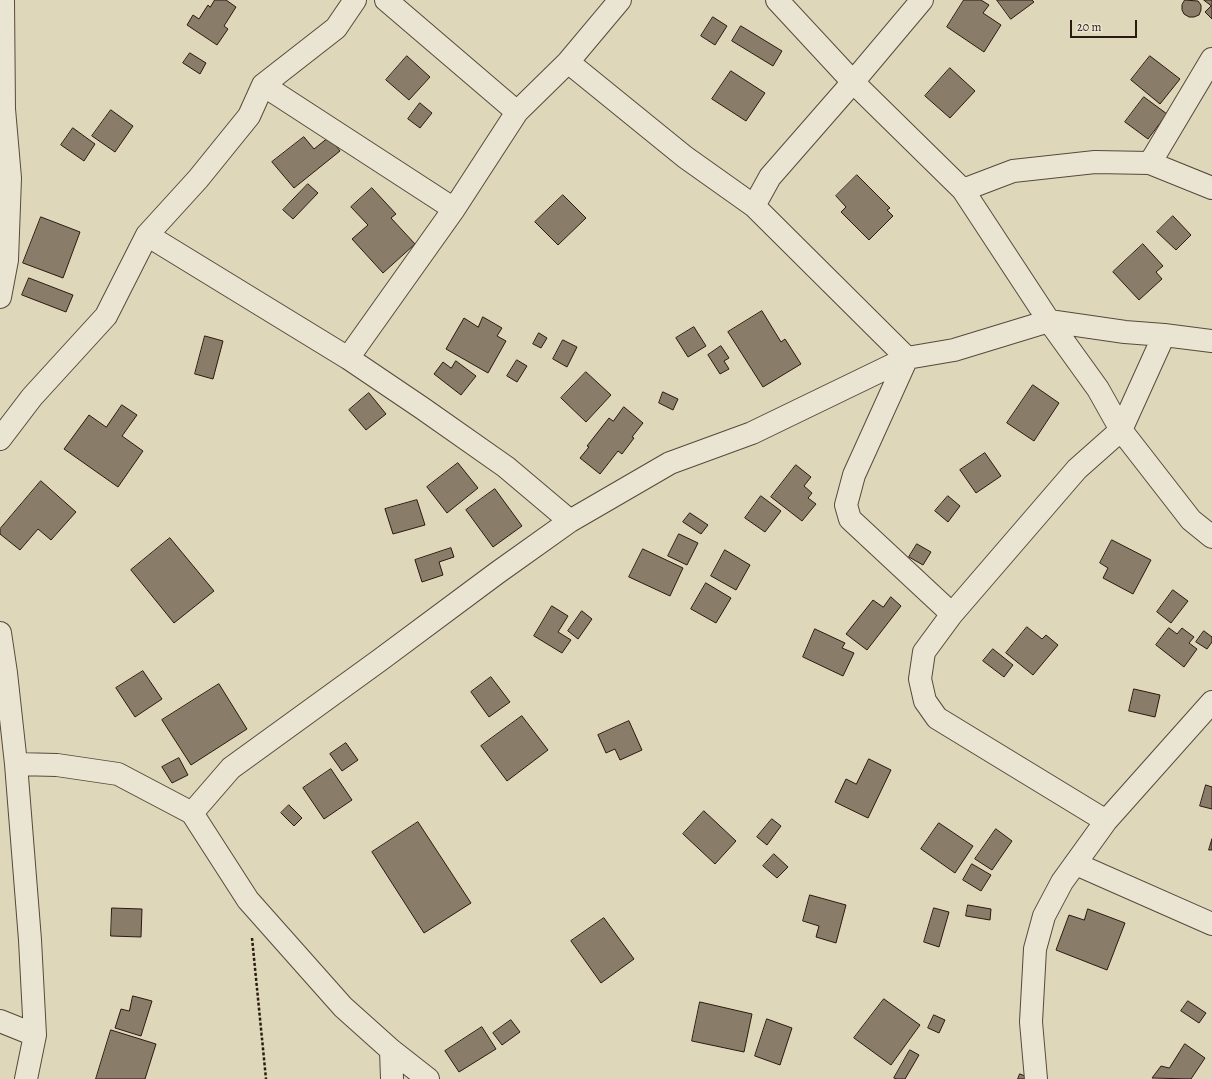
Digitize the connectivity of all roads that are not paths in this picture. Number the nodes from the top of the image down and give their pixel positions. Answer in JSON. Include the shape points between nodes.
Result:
{"nodes":[{"id":1,"x":3,"y":0,"type":"edge"},
{"id":2,"x":355,"y":0,"type":"edge"},
{"id":3,"x":386,"y":0,"type":"edge"},
{"id":4,"x":620,"y":0,"type":"edge"},
{"id":5,"x":777,"y":0,"type":"edge"},
{"id":6,"x":922,"y":0,"type":"edge"},
{"id":7,"x":1212,"y":59,"type":"edge"},
{"id":8,"x":568,"y":62,"type":"junction"},
{"id":9,"x":853,"y":82,"type":"junction"},
{"id":10,"x":263,"y":85,"type":"junction"},
{"id":11,"x":517,"y":112,"type":"junction"},
{"id":12,"x":1150,"y":163,"type":"junction"},
{"id":13,"x":5,"y":178,"type":"edge"},
{"id":14,"x":1212,"y":188,"type":"edge"},
{"id":15,"x":963,"y":190,"type":"junction"},
{"id":16,"x":754,"y":206,"type":"junction"},
{"id":17,"x":454,"y":209,"type":"junction"},
{"id":18,"x":147,"y":235,"type":"junction"},
{"id":19,"x":0,"y":297,"type":"edge"},
{"id":20,"x":1049,"y":321,"type":"junction"},
{"id":21,"x":1164,"y":335,"type":"junction"},
{"id":22,"x":1212,"y":342,"type":"edge"},
{"id":23,"x":348,"y":358,"type":"junction"},
{"id":24,"x":908,"y":358,"type":"junction"},
{"id":25,"x":1121,"y":430,"type":"junction"},
{"id":26,"x":0,"y":439,"type":"edge"},
{"id":27,"x":570,"y":521,"type":"junction"},
{"id":28,"x":1212,"y":537,"type":"edge"},
{"id":29,"x":952,"y":614,"type":"junction"},
{"id":30,"x":0,"y":633,"type":"edge"},
{"id":31,"x":3,"y":672,"type":"edge"},
{"id":32,"x":1212,"y":702,"type":"edge"},
{"id":33,"x":16,"y":764,"type":"junction"},
{"id":34,"x":192,"y":813,"type":"junction"},
{"id":35,"x":1106,"y":821,"type":"junction"},
{"id":36,"x":1076,"y":864,"type":"junction"},
{"id":37,"x":1212,"y":924,"type":"edge"},
{"id":38,"x":0,"y":1021,"type":"edge"},
{"id":39,"x":35,"y":1035,"type":"junction"},
{"id":40,"x":391,"y":1050,"type":"junction"},
{"id":41,"x":26,"y":1079,"type":"edge"},
{"id":42,"x":392,"y":1079,"type":"edge"},
{"id":43,"x":428,"y":1079,"type":"edge"},
{"id":44,"x":1036,"y":1079,"type":"edge"}],
"edges":[{"from":1,"to":13,"type":"street"},
{"from":2,"to":10,"type":"street","via":[[336,28]]},
{"from":3,"to":11,"type":"street"},
{"from":4,"to":8,"type":"street"},
{"from":5,"to":9,"type":"street"},
{"from":6,"to":9,"type":"street"},
{"from":7,"to":12,"type":"street"},
{"from":8,"to":11,"type":"street"},
{"from":8,"to":16,"type":"street","via":[[685,157]]},
{"from":9,"to":15,"type":"street"},
{"from":9,"to":16,"type":"street","via":[[770,176]]},
{"from":10,"to":17,"type":"street"},
{"from":10,"to":18,"type":"street","via":[[249,116]]},
{"from":11,"to":17,"type":"street"},
{"from":12,"to":14,"type":"street"},
{"from":12,"to":15,"type":"street","via":[[1094,162],[1013,171]]},
{"from":13,"to":19,"type":"street","via":[[7,260]]},
{"from":15,"to":20,"type":"street"},
{"from":16,"to":24,"type":"street"},
{"from":17,"to":23,"type":"street"},
{"from":18,"to":23,"type":"street"},
{"from":18,"to":26,"type":"street","via":[[106,316],[32,397]]},
{"from":20,"to":21,"type":"street"},
{"from":20,"to":24,"type":"street","via":[[954,350]]},
{"from":20,"to":25,"type":"street","via":[[1098,389]]},
{"from":21,"to":22,"type":"street"},
{"from":21,"to":25,"type":"street"},
{"from":23,"to":27,"type":"street","via":[[506,467]]},
{"from":24,"to":27,"type":"street","via":[[752,432],[670,464]]},
{"from":24,"to":29,"type":"street","via":[[854,475],[846,505],[850,519]]},
{"from":25,"to":28,"type":"street","via":[[1191,520]]},
{"from":25,"to":29,"type":"street","via":[[1077,468]]},
{"from":27,"to":34,"type":"street","via":[[231,768]]},
{"from":29,"to":35,"type":"street","via":[[924,652],[920,679],[925,701],[937,718]]},
{"from":30,"to":31,"type":"street"},
{"from":31,"to":33,"type":"street"},
{"from":32,"to":35,"type":"street"},
{"from":33,"to":34,"type":"street","via":[[57,765],[118,774]]},
{"from":33,"to":39,"type":"street"},
{"from":34,"to":40,"type":"street","via":[[248,900],[343,1007]]},
{"from":35,"to":36,"type":"street"},
{"from":36,"to":37,"type":"street"},
{"from":36,"to":44,"type":"street","via":[[1062,882],[1044,916],[1035,949],[1031,1022]]},
{"from":38,"to":39,"type":"street"},
{"from":39,"to":41,"type":"street"},
{"from":40,"to":42,"type":"street"},
{"from":40,"to":43,"type":"street"}]}
